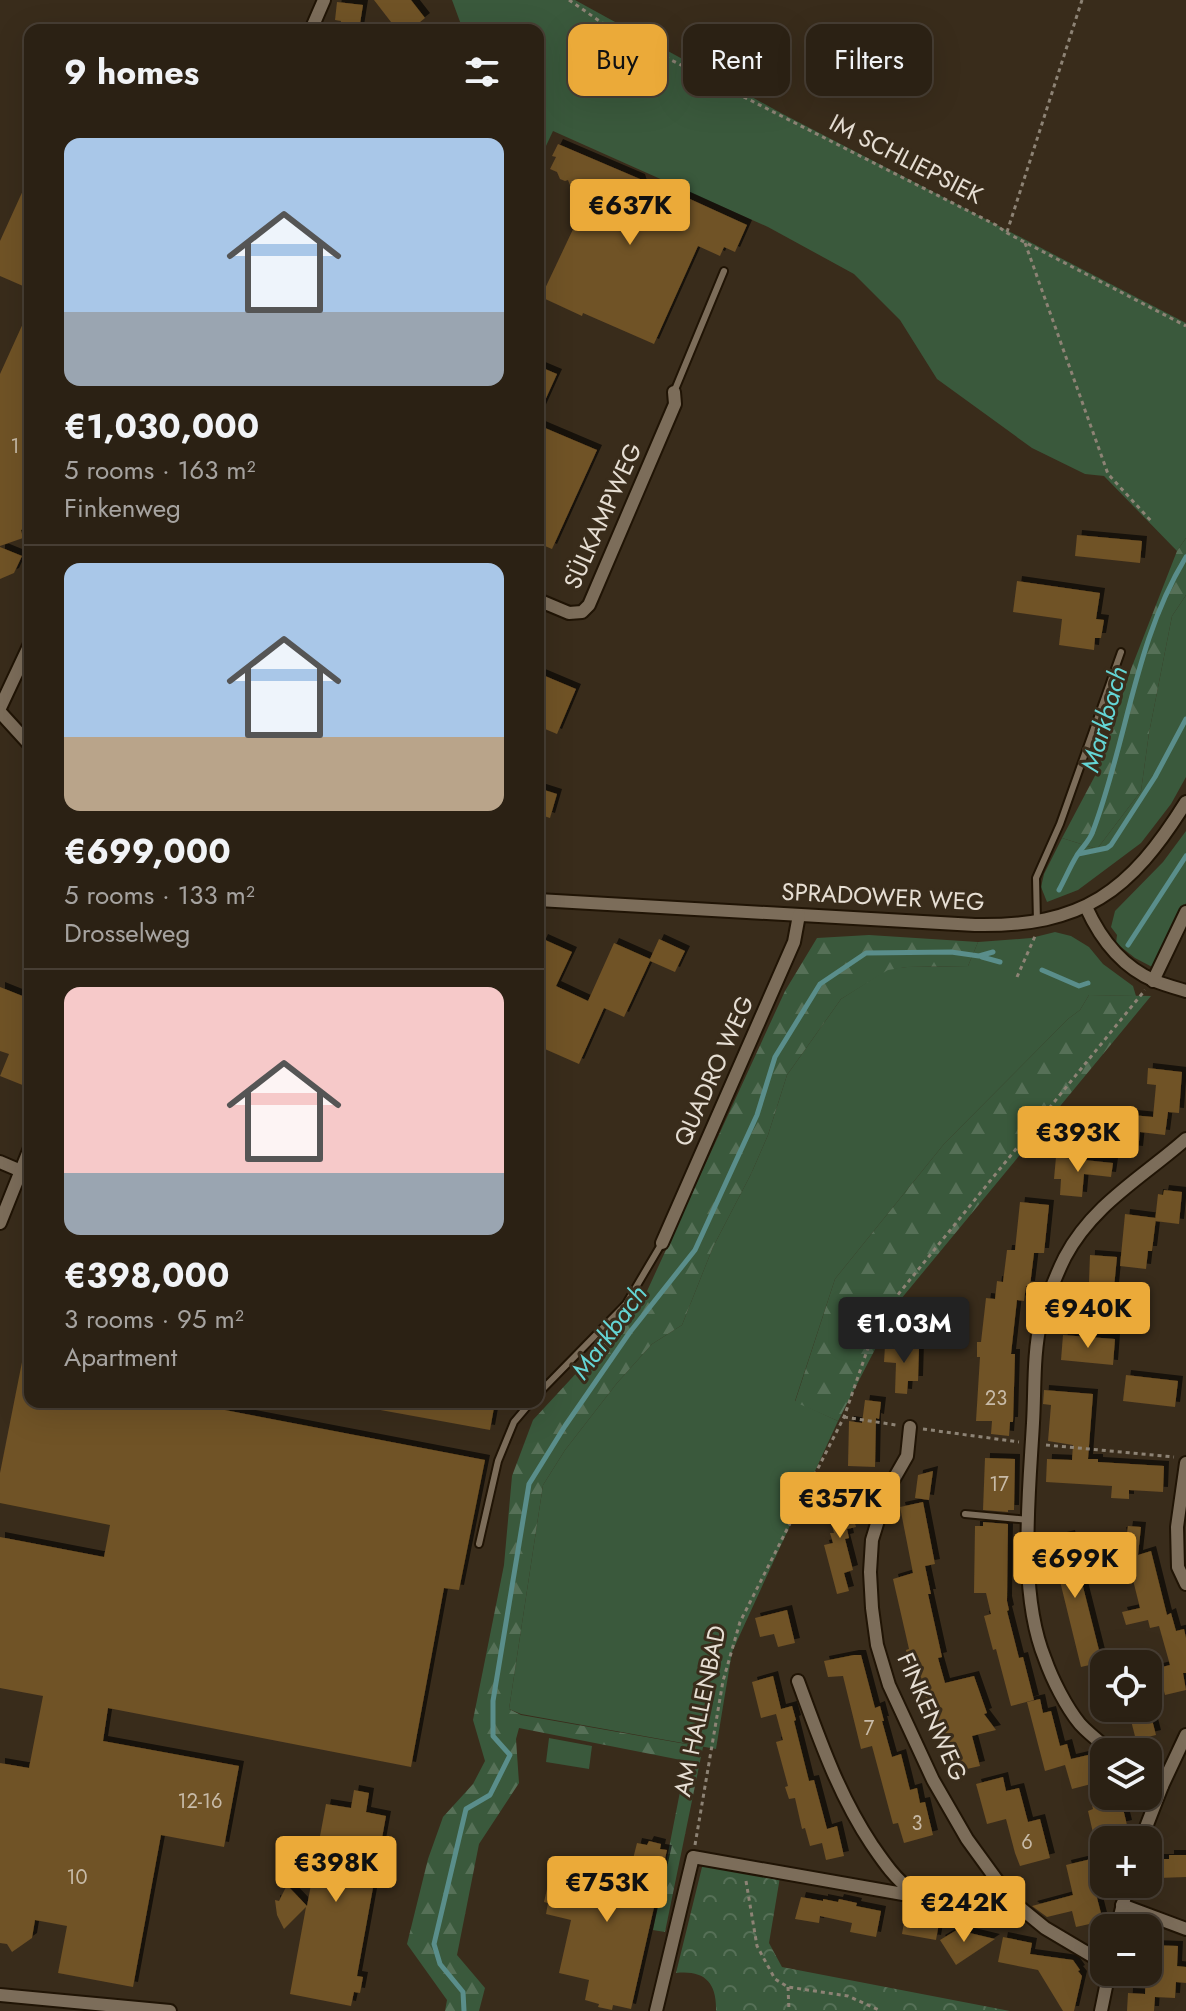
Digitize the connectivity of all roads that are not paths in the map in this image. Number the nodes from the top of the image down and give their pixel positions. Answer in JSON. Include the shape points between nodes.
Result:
{"nodes":[{"id":1,"x":324,"y":0,"type":"edge"},
{"id":2,"x":314,"y":24,"type":"edge"},
{"id":3,"x":724,"y":271,"type":"dead end"},
{"id":4,"x":674,"y":392,"type":"joint"},
{"id":5,"x":544,"y":603,"type":"edge"},
{"id":6,"x":1121,"y":652,"type":"dead end"},
{"id":7,"x":24,"y":657,"type":"edge"},
{"id":8,"x":0,"y":710,"type":"edge"},
{"id":9,"x":24,"y":738,"type":"edge"},
{"id":10,"x":1186,"y":802,"type":"edge"},
{"id":11,"x":544,"y":900,"type":"edge"},
{"id":12,"x":1086,"y":907,"type":"junction"},
{"id":13,"x":1186,"y":912,"type":"edge"},
{"id":14,"x":799,"y":915,"type":"junction"},
{"id":15,"x":1037,"y":922,"type":"junction"},
{"id":16,"x":1153,"y":981,"type":"junction"},
{"id":17,"x":1186,"y":991,"type":"edge"},
{"id":18,"x":1186,"y":1139,"type":"edge"},
{"id":19,"x":0,"y":1162,"type":"edge"},
{"id":20,"x":24,"y":1163,"type":"edge"},
{"id":21,"x":21,"y":1171,"type":"junction"},
{"id":22,"x":0,"y":1223,"type":"edge"},
{"id":23,"x":662,"y":1243,"type":"joint"},
{"id":24,"x":544,"y":1388,"type":"edge"},
{"id":25,"x":526,"y":1408,"type":"edge"},
{"id":26,"x":910,"y":1427,"type":"road end"},
{"id":27,"x":1186,"y":1460,"type":"edge"},
{"id":28,"x":965,"y":1514,"type":"dead end"},
{"id":29,"x":1029,"y":1520,"type":"junction"},
{"id":30,"x":479,"y":1544,"type":"dead end"},
{"id":31,"x":1186,"y":1584,"type":"edge"},
{"id":32,"x":798,"y":1681,"type":"dead end"},
{"id":33,"x":1186,"y":1735,"type":"edge"},
{"id":34,"x":1096,"y":1738,"type":"edge"},
{"id":35,"x":1162,"y":1786,"type":"edge"},
{"id":36,"x":908,"y":1889,"type":"junction"},
{"id":37,"x":1124,"y":1898,"type":"edge"},
{"id":38,"x":1012,"y":1901,"type":"junction"},
{"id":39,"x":1122,"y":1905,"type":"junction"},
{"id":40,"x":1120,"y":1914,"type":"edge"},
{"id":41,"x":1186,"y":1929,"type":"edge"},
{"id":42,"x":1090,"y":1955,"type":"edge"},
{"id":43,"x":1106,"y":1986,"type":"edge"},
{"id":44,"x":0,"y":1995,"type":"edge"},
{"id":45,"x":170,"y":2011,"type":"edge"},
{"id":46,"x":656,"y":2011,"type":"edge"},
{"id":47,"x":1101,"y":2011,"type":"edge"}],
"edges":[{"from":1,"to":2,"type":"street"},
{"from":3,"to":4,"type":"lane"},
{"from":4,"to":5,"type":"street","name":"SÜLKAMPWEG","via":[[675,404],[589,605],[569,613]]},
{"from":6,"to":15,"type":"lane","via":[[1036,878]]},
{"from":7,"to":8,"type":"street"},
{"from":8,"to":9,"type":"street"},
{"from":10,"to":12,"type":"street","name":"SPRADOWER WEG","via":[[1147,858]]},
{"from":11,"to":14,"type":"street","name":"SPRADOWER WEG"},
{"from":12,"to":15,"type":"street","name":"SPRADOWER WEG"},
{"from":12,"to":16,"type":"street","via":[[1120,958]]},
{"from":13,"to":16,"type":"street"},
{"from":14,"to":15,"type":"street","name":"SPRADOWER WEG","via":[[1006,926]]},
{"from":14,"to":23,"type":"street","name":"QUADRO WEG","via":[[794,942]]},
{"from":16,"to":17,"type":"street"},
{"from":18,"to":29,"type":"street","via":[[1092,1218],[1051,1288],[1036,1363]]},
{"from":19,"to":21,"type":"street"},
{"from":20,"to":21,"type":"street"},
{"from":21,"to":22,"type":"street"},
{"from":23,"to":24,"type":"lane","via":[[626,1304]]},
{"from":25,"to":30,"type":"lane","via":[[514,1422],[498,1461]]},
{"from":26,"to":38,"type":"street","name":"FINKENWEG","via":[[907,1456],[887,1491],[872,1540],[877,1645],[889,1685],[933,1780]]},
{"from":27,"to":31,"type":"street","via":[[1177,1527],[1178,1567]]},
{"from":28,"to":29,"type":"lane"},
{"from":29,"to":34,"type":"street","via":[[1028,1578],[1044,1658],[1079,1723]]},
{"from":32,"to":36,"type":"street","via":[[852,1813],[886,1866]]},
{"from":33,"to":35,"type":"street"},
{"from":36,"to":38,"type":"street","via":[[924,1898],[992,1909]]},
{"from":36,"to":46,"type":"street","via":[[903,1894],[693,1857]]},
{"from":37,"to":39,"type":"street"},
{"from":38,"to":42,"type":"street","name":"FINKENWEG"},
{"from":39,"to":40,"type":"street"},
{"from":39,"to":41,"type":"street"},
{"from":43,"to":47,"type":"street"},
{"from":44,"to":45,"type":"street"}]}
